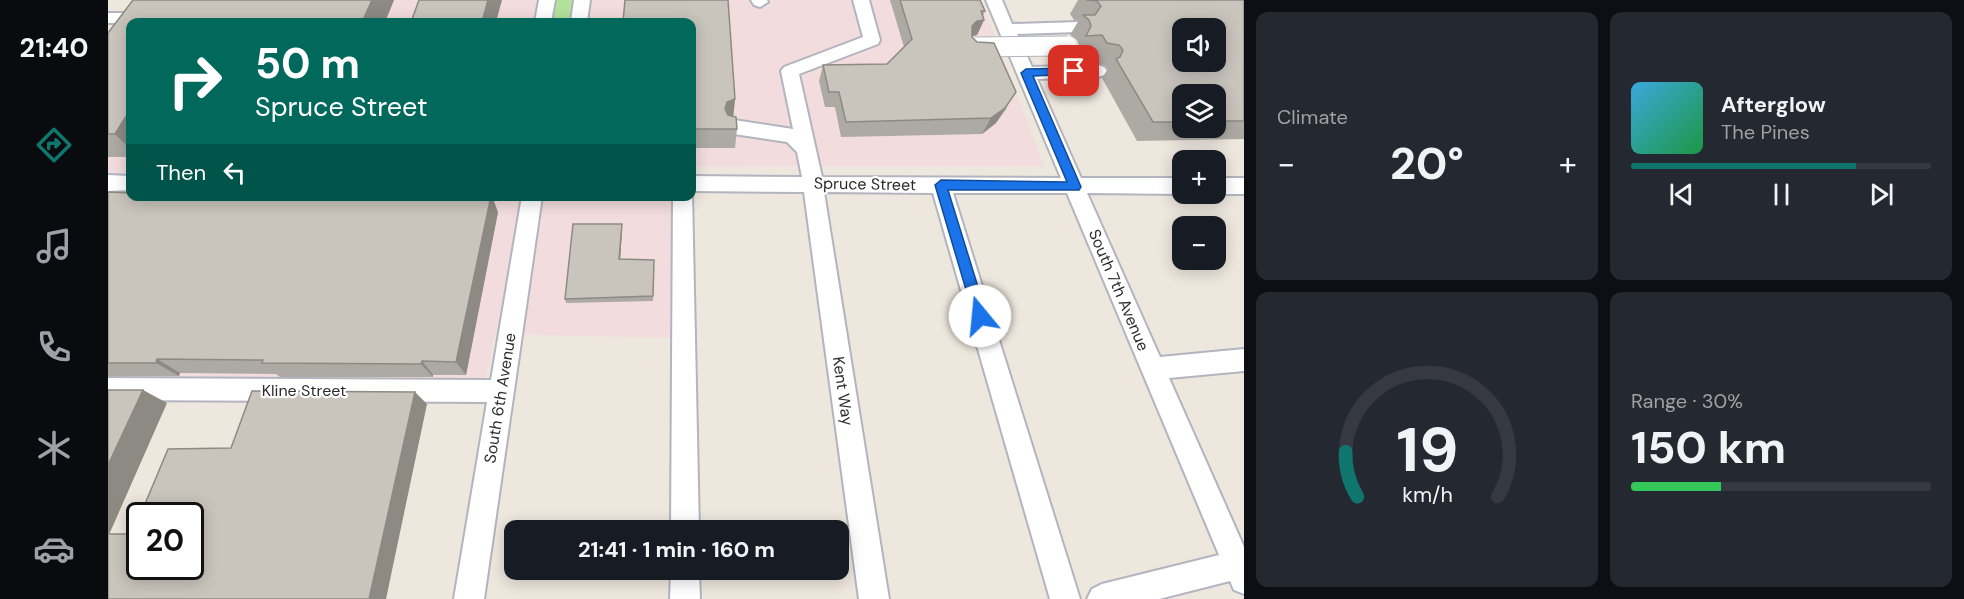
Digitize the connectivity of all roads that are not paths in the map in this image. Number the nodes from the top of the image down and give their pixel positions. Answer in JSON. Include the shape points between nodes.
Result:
{"nodes":[{"id":1,"x":547,"y":0,"type":"edge"},
{"id":2,"x":582,"y":0,"type":"edge"},
{"id":3,"x":861,"y":0,"type":"edge"},
{"id":4,"x":994,"y":0,"type":"edge"},
{"id":5,"x":544,"y":18,"type":"edge"},
{"id":6,"x":580,"y":18,"type":"edge"},
{"id":7,"x":1078,"y":27,"type":"dead end"},
{"id":8,"x":1006,"y":29,"type":"junction"},
{"id":9,"x":1067,"y":46,"type":"dead end"},
{"id":10,"x":975,"y":47,"type":"edge"},
{"id":11,"x":1098,"y":71,"type":"dead end"},
{"id":12,"x":1026,"y":73,"type":"junction"},
{"id":13,"x":734,"y":128,"type":"edge"},
{"id":14,"x":804,"y":147,"type":"junction"},
{"id":15,"x":108,"y":183,"type":"edge"},
{"id":16,"x":126,"y":183,"type":"edge"},
{"id":17,"x":813,"y":183,"type":"junction"},
{"id":18,"x":696,"y":184,"type":"edge"},
{"id":19,"x":941,"y":185,"type":"junction"},
{"id":20,"x":1172,"y":186,"type":"edge"},
{"id":21,"x":1226,"y":186,"type":"edge"},
{"id":22,"x":1244,"y":186,"type":"edge"},
{"id":23,"x":1075,"y":187,"type":"junction"},
{"id":24,"x":531,"y":201,"type":"edge"},
{"id":25,"x":683,"y":201,"type":"edge"},
{"id":26,"x":1244,"y":360,"type":"edge"},
{"id":27,"x":1153,"y":369,"type":"junction"},
{"id":28,"x":108,"y":389,"type":"edge"},
{"id":29,"x":501,"y":391,"type":"junction"},
{"id":30,"x":685,"y":520,"type":"edge"},
{"id":31,"x":1242,"y":569,"type":"edge"},
{"id":32,"x":685,"y":580,"type":"edge"},
{"id":33,"x":469,"y":599,"type":"edge"},
{"id":34,"x":686,"y":599,"type":"edge"},
{"id":35,"x":874,"y":599,"type":"edge"},
{"id":36,"x":1065,"y":599,"type":"edge"},
{"id":37,"x":1102,"y":599,"type":"edge"}],
"edges":[{"from":1,"to":5,"type":"street"},
{"from":2,"to":6,"type":"street"},
{"from":3,"to":14,"type":"street","name":"Kent Way","via":[[872,40],[790,71]]},
{"from":4,"to":8,"type":"street","name":"South 7th Avenue"},
{"from":7,"to":8,"type":"street"},
{"from":8,"to":12,"type":"street","name":"South 7th Avenue"},
{"from":9,"to":10,"type":"street","bridge":true},
{"from":11,"to":12,"type":"street"},
{"from":12,"to":23,"type":"street","name":"South 7th Avenue"},
{"from":13,"to":14,"type":"street","via":[[787,134]]},
{"from":14,"to":17,"type":"street","name":"Kent Way"},
{"from":15,"to":16,"type":"street"},
{"from":17,"to":18,"type":"street","name":"Spruce Street"},
{"from":17,"to":19,"type":"street","name":"Spruce Street"},
{"from":17,"to":35,"type":"street","name":"Kent Way"},
{"from":19,"to":23,"type":"street","name":"Spruce Street"},
{"from":19,"to":36,"type":"street"},
{"from":20,"to":23,"type":"street","name":"Spruce Street"},
{"from":21,"to":22,"type":"street"},
{"from":23,"to":27,"type":"street","name":"South 7th Avenue"},
{"from":24,"to":29,"type":"street","name":"South 6th Avenue"},
{"from":25,"to":30,"type":"street"},
{"from":26,"to":27,"type":"street"},
{"from":27,"to":31,"type":"street","name":"South 7th Avenue"},
{"from":28,"to":29,"type":"street","name":"Kline Street"},
{"from":29,"to":33,"type":"street","name":"South 6th Avenue"},
{"from":31,"to":37,"type":"street"},
{"from":32,"to":34,"type":"street"}]}
